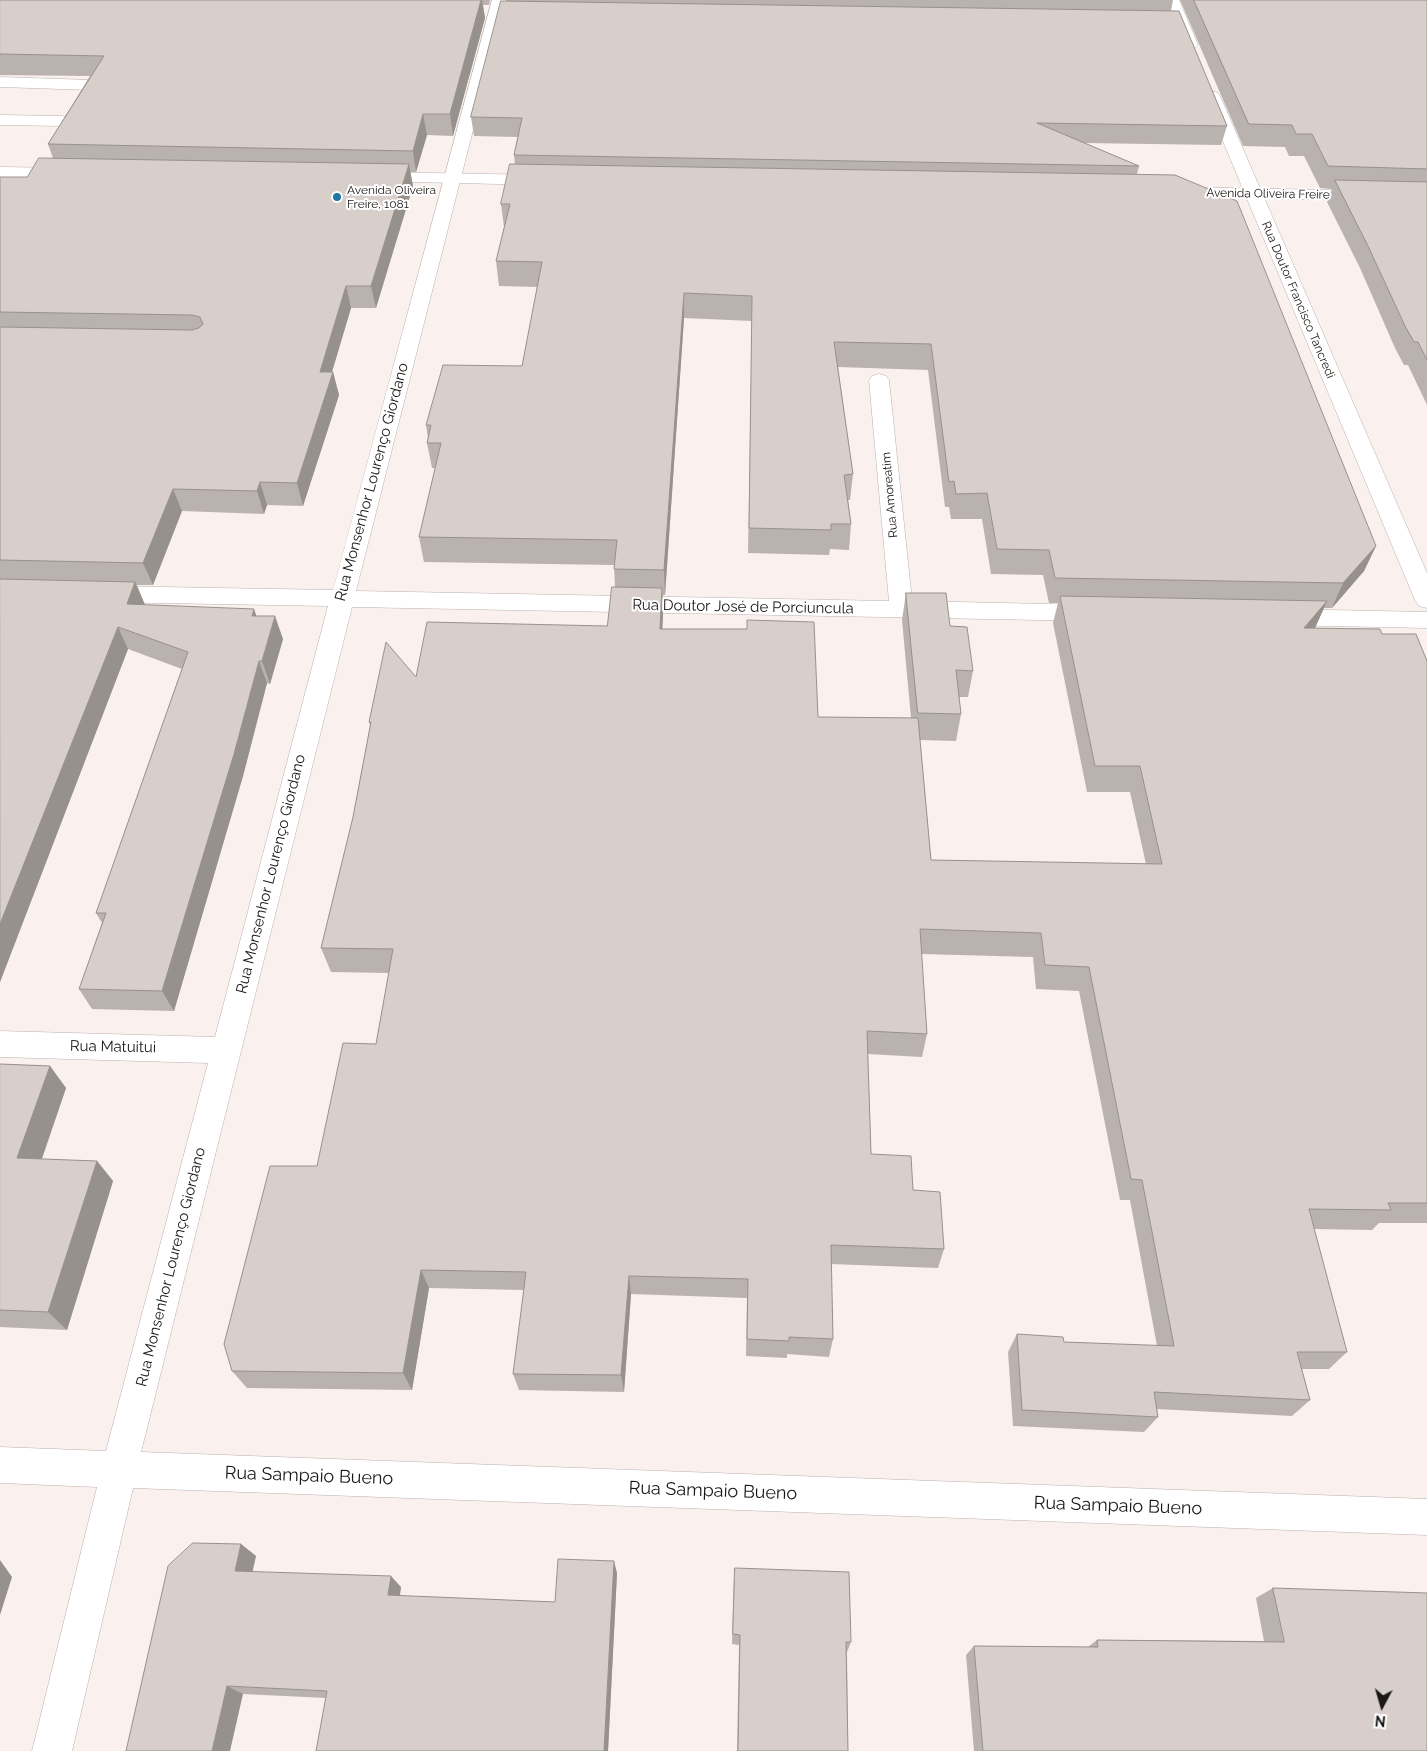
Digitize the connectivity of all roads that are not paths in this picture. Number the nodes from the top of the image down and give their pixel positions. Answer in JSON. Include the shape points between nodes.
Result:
{"nodes":[{"id":1,"x":1172,"y":0,"type":"edge"},
{"id":2,"x":499,"y":9,"type":"edge"},
{"id":3,"x":1161,"y":22,"type":"edge"},
{"id":4,"x":1181,"y":23,"type":"junction"},
{"id":5,"x":1196,"y":59,"type":"edge"},
{"id":6,"x":1204,"y":77,"type":"edge"},
{"id":7,"x":92,"y":85,"type":"edge"},
{"id":8,"x":2,"y":86,"type":"edge"},
{"id":9,"x":0,"y":120,"type":"edge"},
{"id":10,"x":62,"y":122,"type":"edge"},
{"id":11,"x":0,"y":172,"type":"edge"},
{"id":12,"x":78,"y":174,"type":"edge"},
{"id":13,"x":360,"y":177,"type":"edge"},
{"id":14,"x":452,"y":178,"type":"junction"},
{"id":15,"x":560,"y":181,"type":"edge"},
{"id":16,"x":1164,"y":192,"type":"edge"},
{"id":17,"x":1252,"y":194,"type":"junction"},
{"id":18,"x":1427,"y":197,"type":"edge"},
{"id":19,"x":879,"y":380,"type":"dead end"},
{"id":20,"x":78,"y":594,"type":"edge"},
{"id":21,"x":342,"y":600,"type":"junction"},
{"id":22,"x":1427,"y":600,"type":"edge"},
{"id":23,"x":901,"y":609,"type":"junction"},
{"id":24,"x":1119,"y":614,"type":"edge"},
{"id":25,"x":1258,"y":616,"type":"edge"},
{"id":26,"x":1427,"y":620,"type":"edge"},
{"id":27,"x":0,"y":1044,"type":"edge"},
{"id":28,"x":226,"y":1050,"type":"junction"},
{"id":29,"x":0,"y":1465,"type":"edge"},
{"id":30,"x":119,"y":1469,"type":"junction"},
{"id":31,"x":1427,"y":1517,"type":"edge"},
{"id":32,"x":52,"y":1751,"type":"edge"}],
"edges":[{"from":1,"to":4,"type":"street"},
{"from":2,"to":14,"type":"street","name":"Rua Monsenhor Lourenço Giordano"},
{"from":3,"to":4,"type":"street"},
{"from":4,"to":5,"type":"street"},
{"from":6,"to":17,"type":"street","name":"Rua Doutor Francisco Tancredi"},
{"from":7,"to":8,"type":"street"},
{"from":9,"to":10,"type":"street"},
{"from":11,"to":12,"type":"street"},
{"from":13,"to":14,"type":"street"},
{"from":14,"to":15,"type":"street"},
{"from":14,"to":21,"type":"street","name":"Rua Monsenhor Lourenço Giordano"},
{"from":16,"to":17,"type":"street","name":"Avenida Oliveira Freire"},
{"from":17,"to":18,"type":"street","name":"Avenida Oliveira Freire"},
{"from":17,"to":22,"type":"street","name":"Rua Doutor Francisco Tancredi"},
{"from":19,"to":23,"type":"street","name":"Rua Amoreatim"},
{"from":20,"to":21,"type":"street","name":"Rua Doutor José de Porciuncula"},
{"from":21,"to":23,"type":"street","name":"Rua Doutor José de Porciuncula"},
{"from":21,"to":28,"type":"street","name":"Rua Monsenhor Lourenço Giordano"},
{"from":23,"to":24,"type":"street","name":"Rua Doutor José de Porciuncula"},
{"from":25,"to":26,"type":"street"},
{"from":27,"to":28,"type":"street","name":"Rua Matuitui"},
{"from":28,"to":30,"type":"street","name":"Rua Monsenhor Lourenço Giordano"},
{"from":29,"to":30,"type":"street","name":"Rua Sampaio Bueno"},
{"from":30,"to":31,"type":"street","name":"Rua Sampaio Bueno"},
{"from":30,"to":32,"type":"street","name":"Rua Monsenhor Lourenço Giordano"}]}
